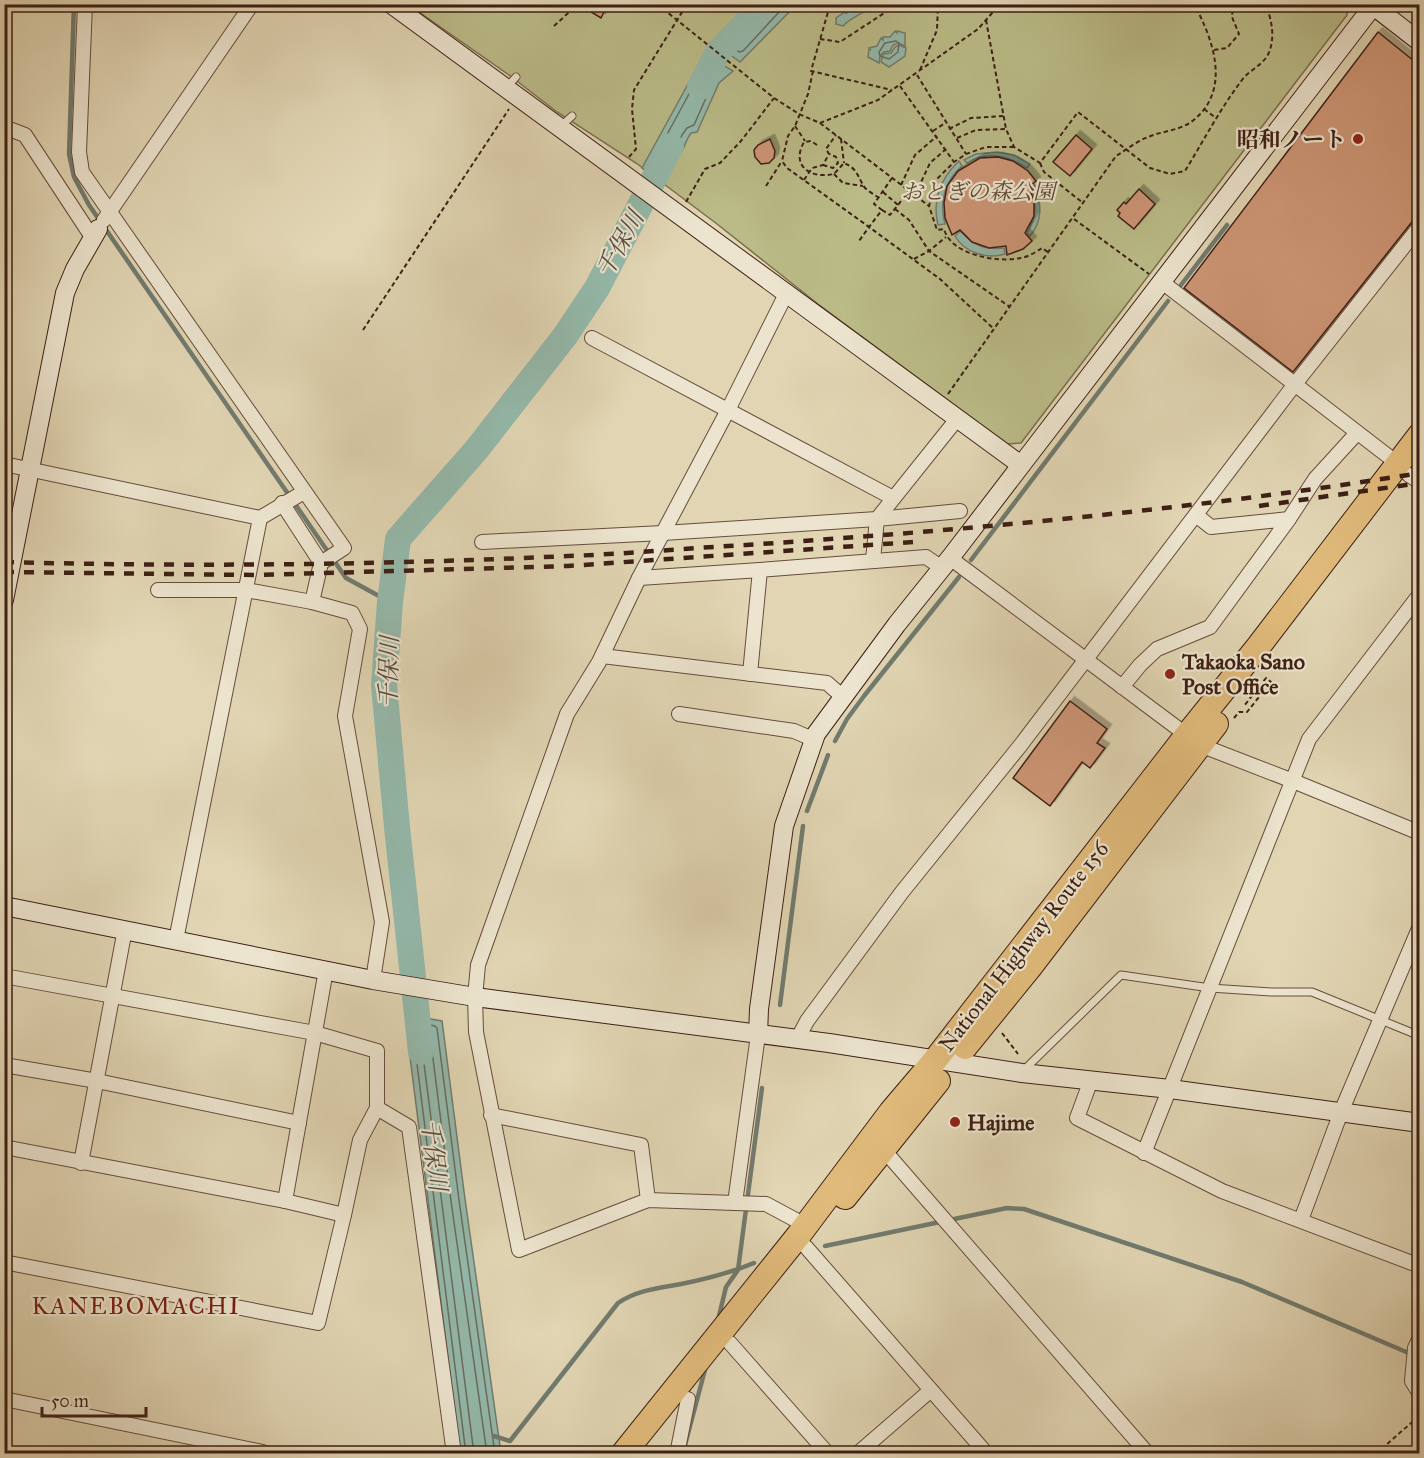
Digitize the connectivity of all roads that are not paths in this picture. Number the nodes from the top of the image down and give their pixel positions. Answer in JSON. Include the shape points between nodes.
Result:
{"nodes":[{"id":1,"x":85,"y":4,"type":"edge"},
{"id":2,"x":252,"y":4,"type":"edge"},
{"id":3,"x":391,"y":4,"type":"edge"},
{"id":4,"x":1378,"y":7,"type":"edge"},
{"id":5,"x":1419,"y":42,"type":"edge"},
{"id":6,"x":4,"y":127,"type":"edge"},
{"id":7,"x":101,"y":224,"type":"junction"},
{"id":8,"x":1419,"y":226,"type":"edge"},
{"id":9,"x":1161,"y":282,"type":"junction"},
{"id":10,"x":786,"y":294,"type":"junction"},
{"id":11,"x":592,"y":338,"type":"dead end"},
{"id":12,"x":1295,"y":384,"type":"junction"},
{"id":13,"x":728,"y":410,"type":"junction"},
{"id":14,"x":957,"y":419,"type":"junction"},
{"id":15,"x":1357,"y":433,"type":"junction"},
{"id":16,"x":1419,"y":435,"type":"edge"},
{"id":17,"x":4,"y":464,"type":"edge"},
{"id":18,"x":1022,"y":465,"type":"junction"},
{"id":19,"x":30,"y":469,"type":"junction"},
{"id":20,"x":1411,"y":470,"type":"edge"},
{"id":21,"x":304,"y":492,"type":"junction"},
{"id":22,"x":894,"y":498,"type":"junction"},
{"id":23,"x":282,"y":503,"type":"junction"},
{"id":24,"x":960,"y":511,"type":"dead end"},
{"id":25,"x":1196,"y":515,"type":"junction"},
{"id":26,"x":260,"y":518,"type":"junction"},
{"id":27,"x":877,"y":519,"type":"junction"},
{"id":28,"x":1289,"y":519,"type":"junction"},
{"id":29,"x":663,"y":533,"type":"junction"},
{"id":30,"x":482,"y":542,"type":"dead end"},
{"id":31,"x":873,"y":560,"type":"junction"},
{"id":32,"x":321,"y":563,"type":"junction"},
{"id":33,"x":946,"y":563,"type":"junction"},
{"id":34,"x":760,"y":570,"type":"junction"},
{"id":35,"x":639,"y":578,"type":"junction"},
{"id":36,"x":5,"y":590,"type":"edge"},
{"id":37,"x":158,"y":590,"type":"dead end"},
{"id":38,"x":246,"y":590,"type":"junction"},
{"id":39,"x":1419,"y":594,"type":"edge"},
{"id":40,"x":312,"y":602,"type":"junction"},
{"id":41,"x":602,"y":656,"type":"junction"},
{"id":42,"x":1087,"y":660,"type":"junction"},
{"id":43,"x":750,"y":674,"type":"junction"},
{"id":44,"x":1122,"y":687,"type":"junction"},
{"id":45,"x":843,"y":697,"type":"junction"},
{"id":46,"x":679,"y":714,"type":"dead end"},
{"id":47,"x":814,"y":740,"type":"junction"},
{"id":48,"x":1193,"y":740,"type":"junction"},
{"id":49,"x":1293,"y":781,"type":"junction"},
{"id":50,"x":1419,"y":834,"type":"edge"},
{"id":51,"x":4,"y":906,"type":"edge"},
{"id":52,"x":1419,"y":926,"type":"edge"},
{"id":53,"x":125,"y":929,"type":"junction"},
{"id":54,"x":176,"y":940,"type":"junction"},
{"id":55,"x":326,"y":970,"type":"junction"},
{"id":56,"x":4,"y":976,"type":"edge"},
{"id":57,"x":382,"y":981,"type":"junction"},
{"id":58,"x":1210,"y":988,"type":"junction"},
{"id":59,"x":112,"y":996,"type":"junction"},
{"id":60,"x":475,"y":997,"type":"junction"},
{"id":61,"x":1380,"y":1021,"type":"junction"},
{"id":62,"x":315,"y":1033,"type":"junction"},
{"id":63,"x":758,"y":1035,"type":"junction"},
{"id":64,"x":1419,"y":1036,"type":"edge"},
{"id":65,"x":797,"y":1040,"type":"junction"},
{"id":66,"x":944,"y":1061,"type":"junction"},
{"id":67,"x":4,"y":1065,"type":"edge"},
{"id":68,"x":1022,"y":1073,"type":"junction"},
{"id":69,"x":1091,"y":1080,"type":"junction"},
{"id":70,"x":97,"y":1081,"type":"junction"},
{"id":71,"x":1170,"y":1089,"type":"junction"},
{"id":72,"x":376,"y":1108,"type":"junction"},
{"id":73,"x":1341,"y":1112,"type":"junction"},
{"id":74,"x":491,"y":1115,"type":"junction"},
{"id":75,"x":299,"y":1123,"type":"junction"},
{"id":76,"x":1419,"y":1123,"type":"edge"},
{"id":77,"x":4,"y":1147,"type":"edge"},
{"id":78,"x":883,"y":1149,"type":"junction"},
{"id":79,"x":1144,"y":1153,"type":"junction"},
{"id":80,"x":81,"y":1163,"type":"junction"},
{"id":81,"x":648,"y":1200,"type":"junction"},
{"id":82,"x":285,"y":1201,"type":"junction"},
{"id":83,"x":735,"y":1203,"type":"junction"},
{"id":84,"x":344,"y":1215,"type":"junction"},
{"id":85,"x":1301,"y":1220,"type":"junction"},
{"id":86,"x":805,"y":1236,"type":"junction"},
{"id":87,"x":4,"y":1262,"type":"edge"},
{"id":88,"x":1419,"y":1266,"type":"edge"},
{"id":89,"x":730,"y":1342,"type":"junction"},
{"id":90,"x":1416,"y":1349,"type":"edge"},
{"id":91,"x":931,"y":1389,"type":"junction"},
{"id":92,"x":1419,"y":1394,"type":"edge"},
{"id":93,"x":4,"y":1399,"type":"edge"},
{"id":94,"x":688,"y":1399,"type":"junction"},
{"id":95,"x":262,"y":1454,"type":"edge"},
{"id":96,"x":454,"y":1454,"type":"edge"},
{"id":97,"x":622,"y":1454,"type":"edge"},
{"id":98,"x":643,"y":1454,"type":"edge"},
{"id":99,"x":677,"y":1454,"type":"edge"},
{"id":100,"x":828,"y":1454,"type":"edge"},
{"id":101,"x":857,"y":1454,"type":"edge"},
{"id":102,"x":987,"y":1454,"type":"edge"},
{"id":103,"x":1148,"y":1454,"type":"edge"}],
"edges":[{"from":1,"to":7,"type":"street","via":[[79,152]]},
{"from":2,"to":7,"type":"street"},
{"from":3,"to":10,"type":"street","via":[[566,122],[622,174]]},
{"from":4,"to":5,"type":"street"},
{"from":4,"to":9,"type":"street"},
{"from":6,"to":7,"type":"street","via":[[25,135]]},
{"from":7,"to":19,"type":"street","via":[[65,293]]},
{"from":7,"to":21,"type":"street"},
{"from":8,"to":12,"type":"street"},
{"from":9,"to":12,"type":"street"},
{"from":9,"to":18,"type":"street"},
{"from":10,"to":13,"type":"street"},
{"from":10,"to":14,"type":"street"},
{"from":11,"to":13,"type":"street"},
{"from":12,"to":15,"type":"street"},
{"from":12,"to":25,"type":"street"},
{"from":13,"to":22,"type":"street"},
{"from":13,"to":29,"type":"street"},
{"from":14,"to":18,"type":"street"},
{"from":14,"to":22,"type":"street"},
{"from":15,"to":20,"type":"street"},
{"from":15,"to":28,"type":"street","via":[[1314,479]]},
{"from":16,"to":20,"type":"highway","name":"National Highway Route 156"},
{"from":17,"to":19,"type":"street"},
{"from":18,"to":33,"type":"street"},
{"from":19,"to":26,"type":"street"},
{"from":19,"to":36,"type":"street"},
{"from":20,"to":48,"type":"highway","name":"National Highway Route 156"},
{"from":20,"to":48,"type":"highway","name":"National Highway Route 156","via":[[1254,644]]},
{"from":21,"to":23,"type":"street"},
{"from":21,"to":32,"type":"street","via":[[344,548]]},
{"from":22,"to":27,"type":"street"},
{"from":23,"to":26,"type":"street"},
{"from":23,"to":32,"type":"street"},
{"from":24,"to":27,"type":"street"},
{"from":25,"to":28,"type":"street","via":[[1211,526]]},
{"from":25,"to":42,"type":"street","via":[[1136,602]]},
{"from":26,"to":38,"type":"street"},
{"from":27,"to":29,"type":"street"},
{"from":27,"to":31,"type":"street"},
{"from":28,"to":44,"type":"street","via":[[1210,627],[1157,650]]},
{"from":29,"to":30,"type":"street"},
{"from":29,"to":35,"type":"street"},
{"from":31,"to":33,"type":"street","via":[[926,557]]},
{"from":31,"to":34,"type":"street"},
{"from":32,"to":40,"type":"street"},
{"from":33,"to":42,"type":"street"},
{"from":33,"to":45,"type":"street"},
{"from":34,"to":35,"type":"street"},
{"from":34,"to":43,"type":"street"},
{"from":35,"to":41,"type":"street"},
{"from":37,"to":38,"type":"street"},
{"from":38,"to":40,"type":"street"},
{"from":38,"to":54,"type":"street"},
{"from":39,"to":49,"type":"street","via":[[1309,740]]},
{"from":40,"to":57,"type":"street","via":[[352,613],[360,629],[345,716],[382,922]]},
{"from":41,"to":43,"type":"street"},
{"from":41,"to":60,"type":"street","via":[[567,714],[478,965]]},
{"from":42,"to":44,"type":"street"},
{"from":42,"to":65,"type":"street","via":[[902,891]]},
{"from":43,"to":45,"type":"street","via":[[827,683]]},
{"from":44,"to":48,"type":"street"},
{"from":45,"to":47,"type":"street"},
{"from":46,"to":47,"type":"street","via":[[794,730]]},
{"from":47,"to":63,"type":"street","via":[[784,826]]},
{"from":48,"to":49,"type":"street"},
{"from":48,"to":66,"type":"highway","name":"National Highway Route 156"},
{"from":49,"to":50,"type":"street"},
{"from":49,"to":58,"type":"street"},
{"from":51,"to":53,"type":"street"},
{"from":52,"to":61,"type":"street"},
{"from":53,"to":54,"type":"street"},
{"from":53,"to":59,"type":"street"},
{"from":54,"to":55,"type":"street"},
{"from":55,"to":57,"type":"street"},
{"from":55,"to":62,"type":"street"},
{"from":56,"to":59,"type":"street"},
{"from":57,"to":60,"type":"street"},
{"from":58,"to":61,"type":"lane","via":[[1312,992]]},
{"from":58,"to":68,"type":"lane","via":[[1121,975]]},
{"from":58,"to":71,"type":"street"},
{"from":59,"to":62,"type":"street"},
{"from":59,"to":70,"type":"street"},
{"from":60,"to":63,"type":"street"},
{"from":60,"to":74,"type":"street","via":[[476,1032]]},
{"from":61,"to":64,"type":"lane"},
{"from":61,"to":73,"type":"street"},
{"from":62,"to":72,"type":"street","via":[[377,1051]]},
{"from":62,"to":75,"type":"street"},
{"from":63,"to":65,"type":"street"},
{"from":63,"to":83,"type":"street"},
{"from":65,"to":66,"type":"street"},
{"from":66,"to":68,"type":"street"},
{"from":66,"to":78,"type":"highway","name":"National Highway Route 156"},
{"from":66,"to":86,"type":"highway","name":"National Highway Route 156","via":[[891,1112]]},
{"from":67,"to":70,"type":"street"},
{"from":68,"to":69,"type":"street"},
{"from":69,"to":71,"type":"street"},
{"from":69,"to":79,"type":"street","via":[[1077,1118]]},
{"from":70,"to":75,"type":"street"},
{"from":70,"to":80,"type":"street"},
{"from":71,"to":73,"type":"street"},
{"from":71,"to":79,"type":"street"},
{"from":72,"to":84,"type":"street","via":[[360,1140]]},
{"from":72,"to":96,"type":"street","via":[[409,1127]]},
{"from":73,"to":76,"type":"street"},
{"from":73,"to":85,"type":"street"},
{"from":74,"to":81,"type":"street","via":[[641,1144]]},
{"from":74,"to":81,"type":"street","via":[[519,1250]]},
{"from":75,"to":82,"type":"street"},
{"from":77,"to":80,"type":"street"},
{"from":78,"to":86,"type":"highway","name":"National Highway Route 156"},
{"from":78,"to":103,"type":"street"},
{"from":79,"to":85,"type":"street","via":[[1222,1191]]},
{"from":80,"to":82,"type":"street"},
{"from":81,"to":83,"type":"street"},
{"from":82,"to":84,"type":"street"},
{"from":83,"to":86,"type":"street","via":[[766,1204]]},
{"from":84,"to":87,"type":"street","via":[[318,1323]]},
{"from":85,"to":88,"type":"street"},
{"from":86,"to":89,"type":"highway","name":"National Highway Route 156"},
{"from":86,"to":91,"type":"street"},
{"from":86,"to":97,"type":"highway","name":"National Highway Route 156"},
{"from":89,"to":94,"type":"highway","name":"National Highway Route 156"},
{"from":89,"to":100,"type":"street"},
{"from":90,"to":92,"type":"street","via":[[1412,1381]]},
{"from":91,"to":101,"type":"street"},
{"from":91,"to":102,"type":"street"},
{"from":93,"to":95,"type":"street"},
{"from":94,"to":98,"type":"highway","name":"National Highway Route 156"},
{"from":94,"to":99,"type":"street"}]}
